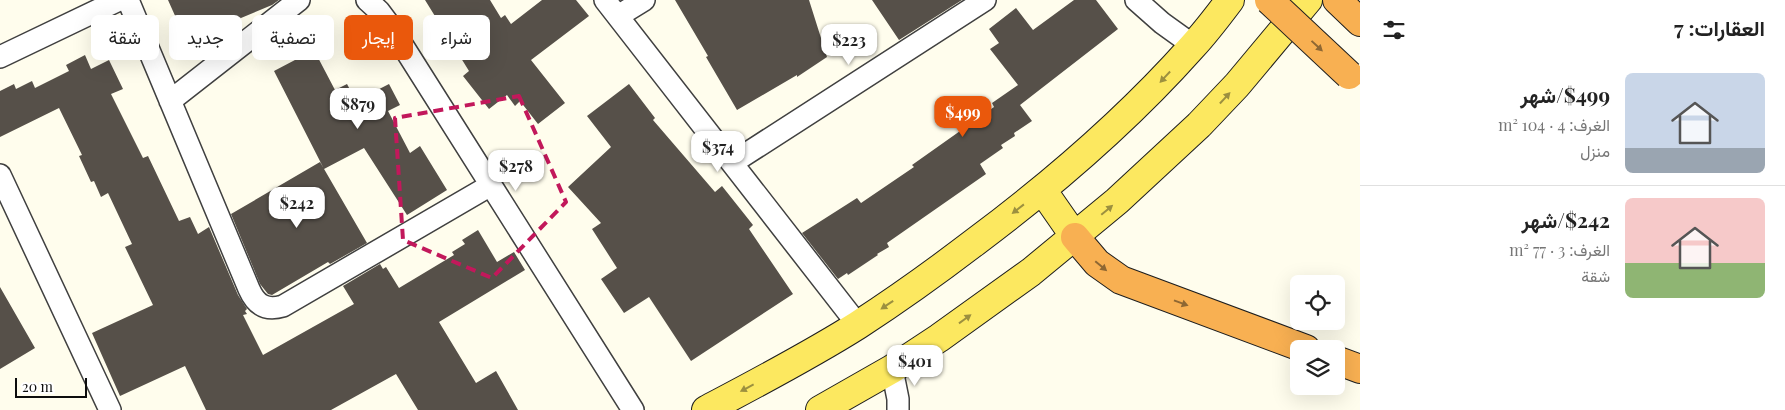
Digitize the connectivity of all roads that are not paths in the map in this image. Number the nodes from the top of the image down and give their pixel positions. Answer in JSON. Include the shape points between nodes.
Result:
{"nodes":[{"id":1,"x":119,"y":0,"type":"edge"},
{"id":2,"x":128,"y":0,"type":"edge"},
{"id":3,"x":299,"y":0,"type":"edge"},
{"id":4,"x":367,"y":0,"type":"edge"},
{"id":5,"x":644,"y":0,"type":"edge"},
{"id":6,"x":985,"y":0,"type":"edge"},
{"id":7,"x":1136,"y":0,"type":"edge"},
{"id":8,"x":1230,"y":0,"type":"edge"},
{"id":9,"x":1269,"y":0,"type":"edge"},
{"id":10,"x":1308,"y":0,"type":"edge"},
{"id":11,"x":1337,"y":0,"type":"edge"},
{"id":12,"x":612,"y":8,"type":"edge"},
{"id":13,"x":1360,"y":22,"type":"edge"},
{"id":14,"x":1194,"y":46,"type":"junction"},
{"id":15,"x":0,"y":56,"type":"edge"},
{"id":16,"x":1354,"y":80,"type":"edge"},
{"id":17,"x":170,"y":101,"type":"junction"},
{"id":18,"x":732,"y":163,"type":"junction"},
{"id":19,"x":0,"y":175,"type":"edge"},
{"id":20,"x":491,"y":185,"type":"junction"},
{"id":21,"x":1042,"y":191,"type":"junction"},
{"id":22,"x":1075,"y":236,"type":"junction"},
{"id":23,"x":858,"y":324,"type":"junction"},
{"id":24,"x":1290,"y":343,"type":"edge"},
{"id":25,"x":1345,"y":363,"type":"edge"},
{"id":26,"x":892,"y":369,"type":"junction"},
{"id":27,"x":1360,"y":369,"type":"edge"},
{"id":28,"x":110,"y":410,"type":"edge"},
{"id":29,"x":633,"y":410,"type":"edge"},
{"id":30,"x":706,"y":410,"type":"edge"},
{"id":31,"x":820,"y":410,"type":"edge"},
{"id":32,"x":898,"y":410,"type":"edge"}],
"edges":[{"from":1,"to":15,"type":"street"},
{"from":2,"to":17,"type":"street"},
{"from":3,"to":17,"type":"street"},
{"from":4,"to":20,"type":"street","via":[[391,28]]},
{"from":5,"to":12,"type":"street"},
{"from":6,"to":18,"type":"street"},
{"from":7,"to":14,"type":"street"},
{"from":8,"to":14,"type":"main road"},
{"from":9,"to":16,"type":"highway","one_way":true,"bridge":true},
{"from":22,"to":10,"type":"main road","one_way":true,"via":[[1199,125],[1238,85]]},
{"from":11,"to":13,"type":"highway"},
{"from":12,"to":18,"type":"street"},
{"from":14,"to":21,"type":"main road","one_way":true,"via":[[1121,121]]},
{"from":17,"to":20,"type":"street","via":[[252,295],[266,308],[283,306]]},
{"from":18,"to":23,"type":"street"},
{"from":19,"to":28,"type":"street"},
{"from":20,"to":29,"type":"street"},
{"from":21,"to":22,"type":"main road"},
{"from":21,"to":23,"type":"main road","one_way":true,"via":[[927,278]]},
{"from":22,"to":24,"type":"highway","one_way":true,"via":[[1096,263],[1121,280]]},
{"from":26,"to":22,"type":"main road","one_way":true,"via":[[1031,272]]},
{"from":23,"to":30,"type":"main road","one_way":true},
{"from":25,"to":27,"type":"highway"},
{"from":26,"to":31,"type":"main road"},
{"from":26,"to":32,"type":"street"}]}
